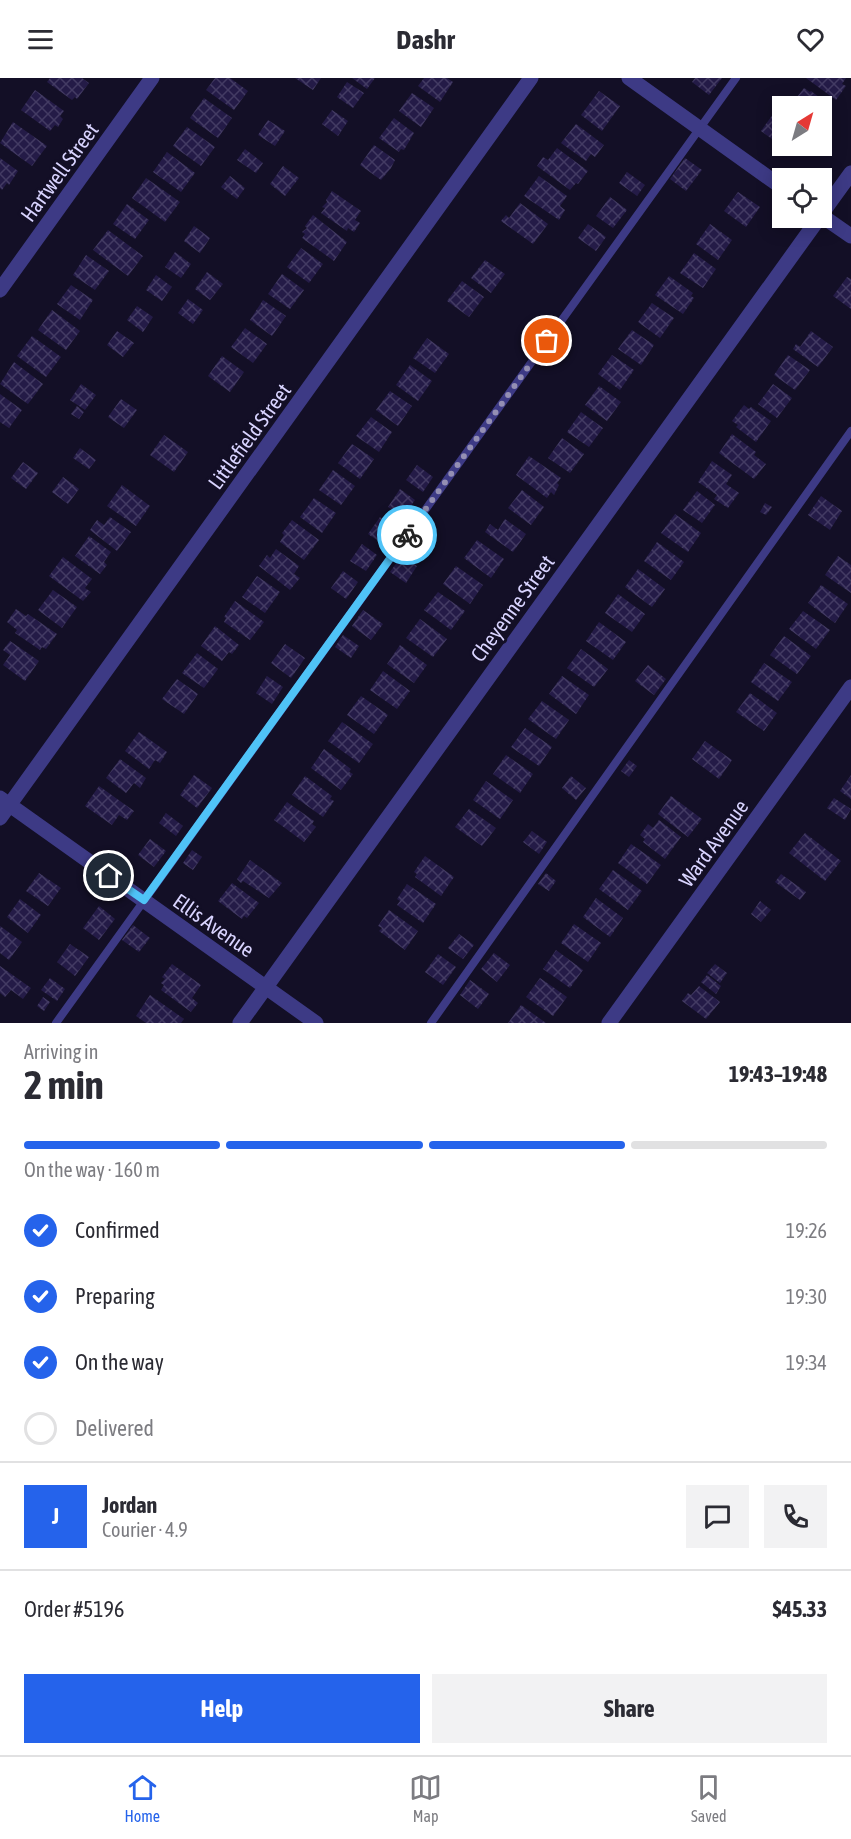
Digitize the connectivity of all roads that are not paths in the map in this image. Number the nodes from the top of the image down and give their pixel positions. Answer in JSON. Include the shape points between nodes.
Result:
{"nodes":[{"id":1,"x":152,"y":78,"type":"edge"},
{"id":2,"x":531,"y":78,"type":"edge"},
{"id":3,"x":628,"y":78,"type":"edge"},
{"id":4,"x":736,"y":78,"type":"edge"},
{"id":5,"x":700,"y":129,"type":"junction"},
{"id":6,"x":851,"y":173,"type":"edge"},
{"id":7,"x":772,"y":180,"type":"edge"},
{"id":8,"x":832,"y":200,"type":"edge"},
{"id":9,"x":832,"y":223,"type":"edge"},
{"id":10,"x":812,"y":228,"type":"edge"},
{"id":11,"x":851,"y":236,"type":"edge"},
{"id":12,"x":0,"y":290,"type":"edge"},
{"id":13,"x":851,"y":431,"type":"edge"},
{"id":14,"x":851,"y":687,"type":"edge"},
{"id":15,"x":3,"y":807,"type":"edge"},
{"id":16,"x":144,"y":900,"type":"junction"},
{"id":17,"x":266,"y":987,"type":"junction"},
{"id":18,"x":56,"y":1023,"type":"edge"},
{"id":19,"x":240,"y":1023,"type":"edge"},
{"id":20,"x":316,"y":1023,"type":"edge"},
{"id":21,"x":431,"y":1023,"type":"edge"},
{"id":22,"x":609,"y":1023,"type":"edge"}],
"edges":[{"from":1,"to":12,"type":"street","name":"Hartwell Street"},
{"from":2,"to":15,"type":"street","name":"Littlefield Street"},
{"from":3,"to":5,"type":"street"},
{"from":4,"to":5,"type":"lane"},
{"from":5,"to":7,"type":"street"},
{"from":5,"to":16,"type":"lane"},
{"from":6,"to":8,"type":"street","name":"Cheyenne Street"},
{"from":9,"to":11,"type":"street"},
{"from":10,"to":17,"type":"street","name":"Cheyenne Street"},
{"from":13,"to":21,"type":"lane"},
{"from":14,"to":22,"type":"street","name":"Ward Avenue"},
{"from":15,"to":16,"type":"street","name":"Ellis Avenue"},
{"from":16,"to":17,"type":"street","name":"Ellis Avenue"},
{"from":16,"to":18,"type":"lane"},
{"from":17,"to":19,"type":"street","name":"Cheyenne Street"},
{"from":17,"to":20,"type":"street","name":"Ellis Avenue"}]}
